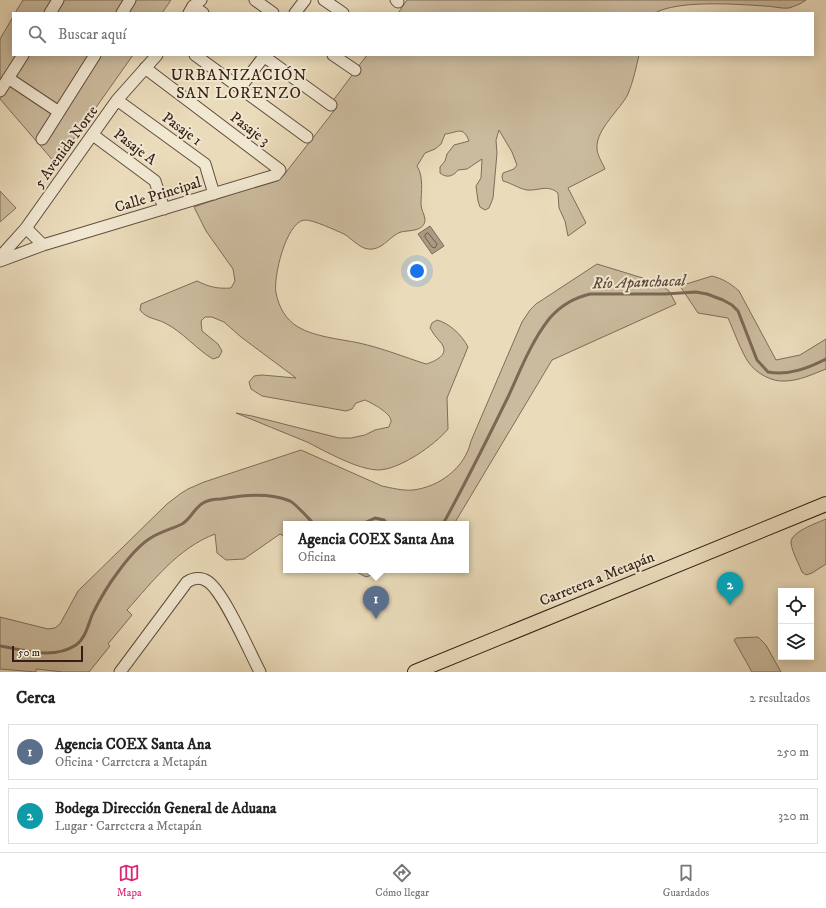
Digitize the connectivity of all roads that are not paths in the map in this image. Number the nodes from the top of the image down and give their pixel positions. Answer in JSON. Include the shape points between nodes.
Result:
{"nodes":[{"id":1,"x":58,"y":0,"type":"edge"},
{"id":2,"x":130,"y":0,"type":"edge"},
{"id":3,"x":255,"y":0,"type":"edge"},
{"id":4,"x":305,"y":0,"type":"edge"},
{"id":5,"x":324,"y":0,"type":"edge"},
{"id":6,"x":51,"y":12,"type":"edge"},
{"id":7,"x":123,"y":12,"type":"edge"},
{"id":8,"x":273,"y":12,"type":"edge"},
{"id":9,"x":296,"y":12,"type":"edge"},
{"id":10,"x":342,"y":12,"type":"edge"},
{"id":11,"x":22,"y":56,"type":"edge"},
{"id":12,"x":94,"y":56,"type":"edge"},
{"id":13,"x":157,"y":56,"type":"edge"},
{"id":14,"x":196,"y":56,"type":"edge"},
{"id":15,"x":263,"y":56,"type":"edge"},
{"id":16,"x":265,"y":56,"type":"edge"},
{"id":17,"x":334,"y":56,"type":"edge"},
{"id":18,"x":144,"y":68,"type":"junction"},
{"id":19,"x":355,"y":70,"type":"dead end"},
{"id":20,"x":8,"y":78,"type":"junction"},
{"id":21,"x":240,"y":88,"type":"junction"},
{"id":22,"x":0,"y":91,"type":"edge"},
{"id":23,"x":117,"y":100,"type":"junction"},
{"id":24,"x":331,"y":105,"type":"dead end"},
{"id":25,"x":59,"y":112,"type":"junction"},
{"id":26,"x":93,"y":135,"type":"junction"},
{"id":27,"x":307,"y":137,"type":"dead end"},
{"id":28,"x":42,"y":139,"type":"dead end"},
{"id":29,"x":280,"y":170,"type":"joint"},
{"id":30,"x":214,"y":194,"type":"junction"},
{"id":31,"x":164,"y":209,"type":"junction"},
{"id":32,"x":26,"y":228,"type":"junction"},
{"id":33,"x":43,"y":245,"type":"junction"},
{"id":34,"x":0,"y":257,"type":"edge"},
{"id":35,"x":0,"y":262,"type":"edge"},
{"id":36,"x":826,"y":504,"type":"edge"},
{"id":37,"x":120,"y":672,"type":"edge"},
{"id":38,"x":260,"y":672,"type":"edge"},
{"id":39,"x":415,"y":672,"type":"edge"}],
"edges":[{"from":1,"to":6,"type":"street"},
{"from":2,"to":7,"type":"street"},
{"from":3,"to":8,"type":"street"},
{"from":4,"to":9,"type":"street"},
{"from":5,"to":10,"type":"street"},
{"from":11,"to":20,"type":"street"},
{"from":12,"to":25,"type":"street"},
{"from":13,"to":18,"type":"street","name":"5 Avenida Norte"},
{"from":14,"to":21,"type":"street"},
{"from":15,"to":21,"type":"street"},
{"from":16,"to":24,"type":"street"},
{"from":17,"to":19,"type":"street"},
{"from":18,"to":23,"type":"street","name":"5 Avenida Norte"},
{"from":18,"to":29,"type":"street","name":"Pasaje 3"},
{"from":20,"to":22,"type":"street"},
{"from":20,"to":25,"type":"street"},
{"from":21,"to":27,"type":"street"},
{"from":23,"to":26,"type":"street","name":"5 Avenida Norte"},
{"from":23,"to":30,"type":"street","name":"Pasaje 1","via":[[204,164]]},
{"from":25,"to":28,"type":"street"},
{"from":26,"to":31,"type":"street","name":"Pasaje A","via":[[155,181]]},
{"from":26,"to":32,"type":"street","name":"5 Avenida Norte"},
{"from":29,"to":30,"type":"street","name":"Calle Principal","via":[[276,175]]},
{"from":30,"to":31,"type":"street","name":"Calle Principal"},
{"from":31,"to":33,"type":"street","name":"Calle Principal"},
{"from":32,"to":33,"type":"street"},
{"from":32,"to":34,"type":"street","name":"5 Avenida Norte"},
{"from":33,"to":35,"type":"street","name":"Calle Principal"},
{"from":36,"to":39,"type":"main road","name":"Carretera a Metapán"},
{"from":37,"to":38,"type":"street","via":[[187,582],[200,578],[212,585],[223,600]]}]}
